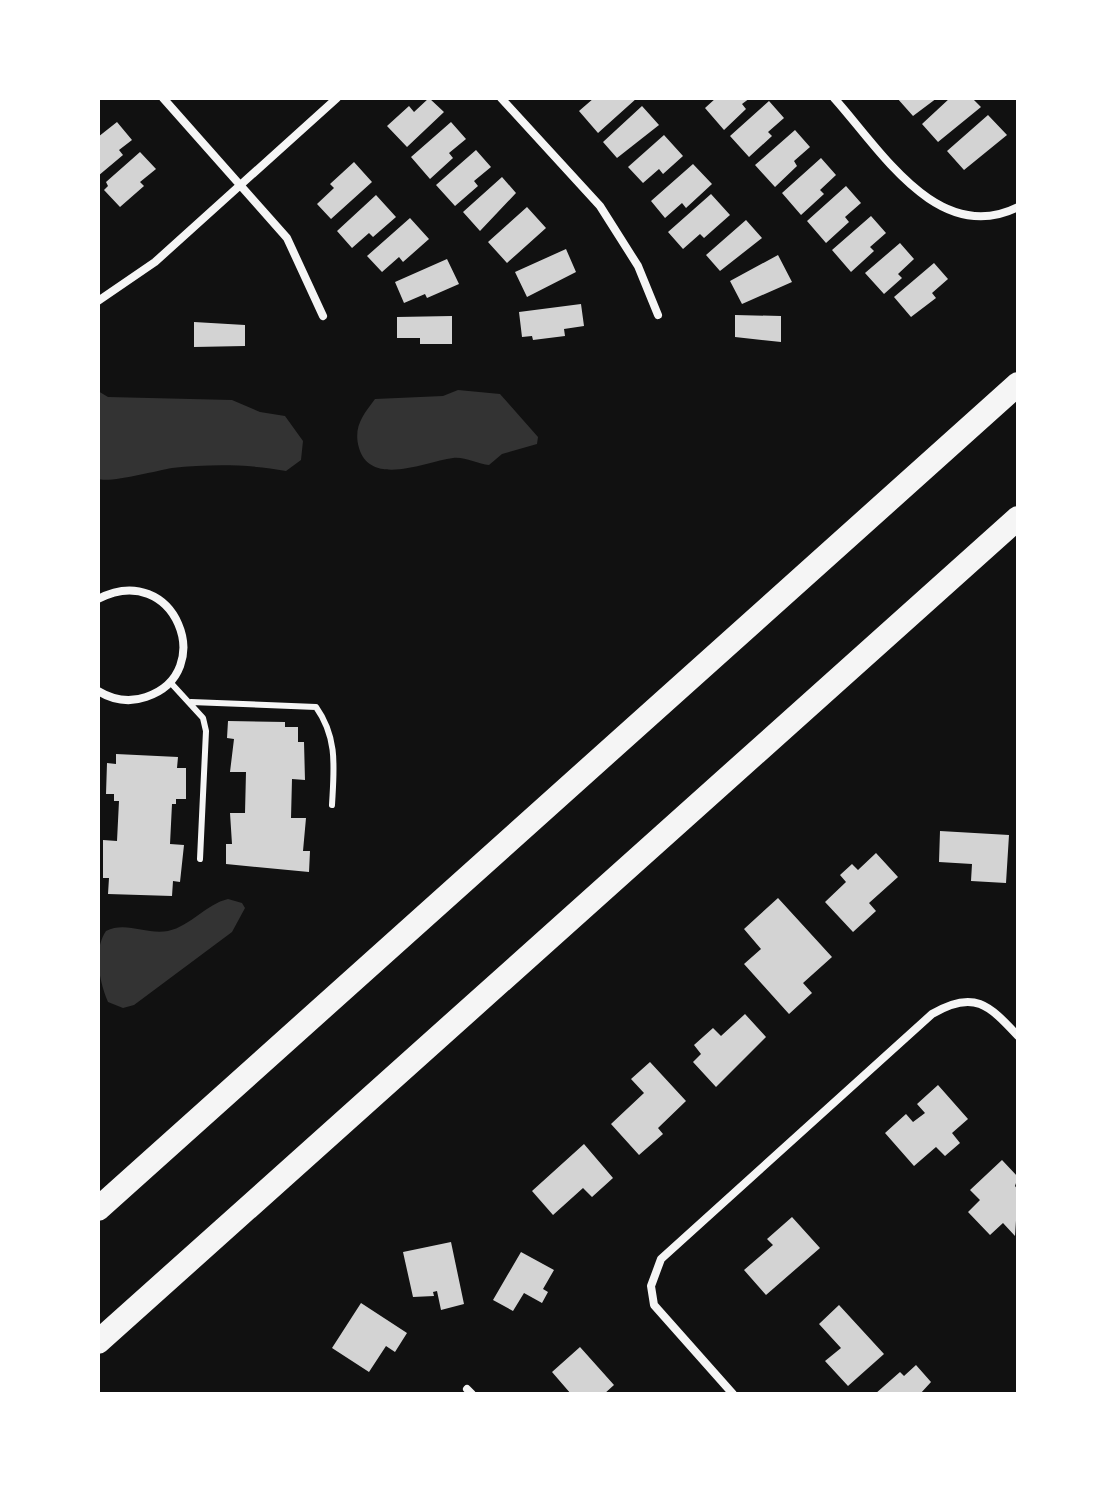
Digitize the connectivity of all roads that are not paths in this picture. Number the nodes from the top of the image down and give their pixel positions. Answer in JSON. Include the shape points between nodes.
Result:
{"nodes":[{"id":1,"x":163,"y":98,"type":"edge"},
{"id":2,"x":337,"y":98,"type":"edge"},
{"id":3,"x":501,"y":98,"type":"edge"},
{"id":4,"x":834,"y":98,"type":"edge"},
{"id":5,"x":242,"y":185,"type":"junction"},
{"id":6,"x":1018,"y":207,"type":"edge"},
{"id":7,"x":98,"y":301,"type":"edge"},
{"id":8,"x":658,"y":315,"type":"dead end"},
{"id":9,"x":323,"y":316,"type":"dead end"},
{"id":10,"x":1018,"y":384,"type":"edge"},
{"id":11,"x":1018,"y":518,"type":"edge"},
{"id":12,"x":98,"y":599,"type":"edge"},
{"id":13,"x":170,"y":682,"type":"junction"},
{"id":14,"x":99,"y":694,"type":"edge"},
{"id":15,"x":191,"y":702,"type":"junction"},
{"id":16,"x":332,"y":805,"type":"dead end"},
{"id":17,"x":200,"y":859,"type":"dead end"},
{"id":18,"x":1018,"y":1036,"type":"edge"},
{"id":19,"x":98,"y":1209,"type":"edge"},
{"id":20,"x":98,"y":1342,"type":"edge"},
{"id":21,"x":733,"y":1394,"type":"edge"}],
"edges":[{"from":1,"to":5,"type":"street"},
{"from":2,"to":5,"type":"street"},
{"from":3,"to":8,"type":"street","via":[[600,206],[638,266]]},
{"from":4,"to":6,"type":"street","via":[[929,201],[971,217]]},
{"from":5,"to":7,"type":"street","via":[[139,276]]},
{"from":5,"to":9,"type":"street","via":[[287,238]]},
{"from":10,"to":19,"type":"highway"},
{"from":11,"to":20,"type":"highway"},
{"from":12,"to":13,"type":"street","via":[[129,589],[163,601],[175,615],[184,649]]},
{"from":13,"to":14,"type":"street","via":[[137,700]]},
{"from":13,"to":15,"type":"lane"},
{"from":15,"to":16,"type":"lane","via":[[316,707],[335,749]]},
{"from":15,"to":17,"type":"lane","via":[[206,731]]},
{"from":18,"to":21,"type":"street","via":[[992,1009],[973,1001],[955,1002],[928,1017],[667,1252],[657,1265],[653,1301]]}]}
